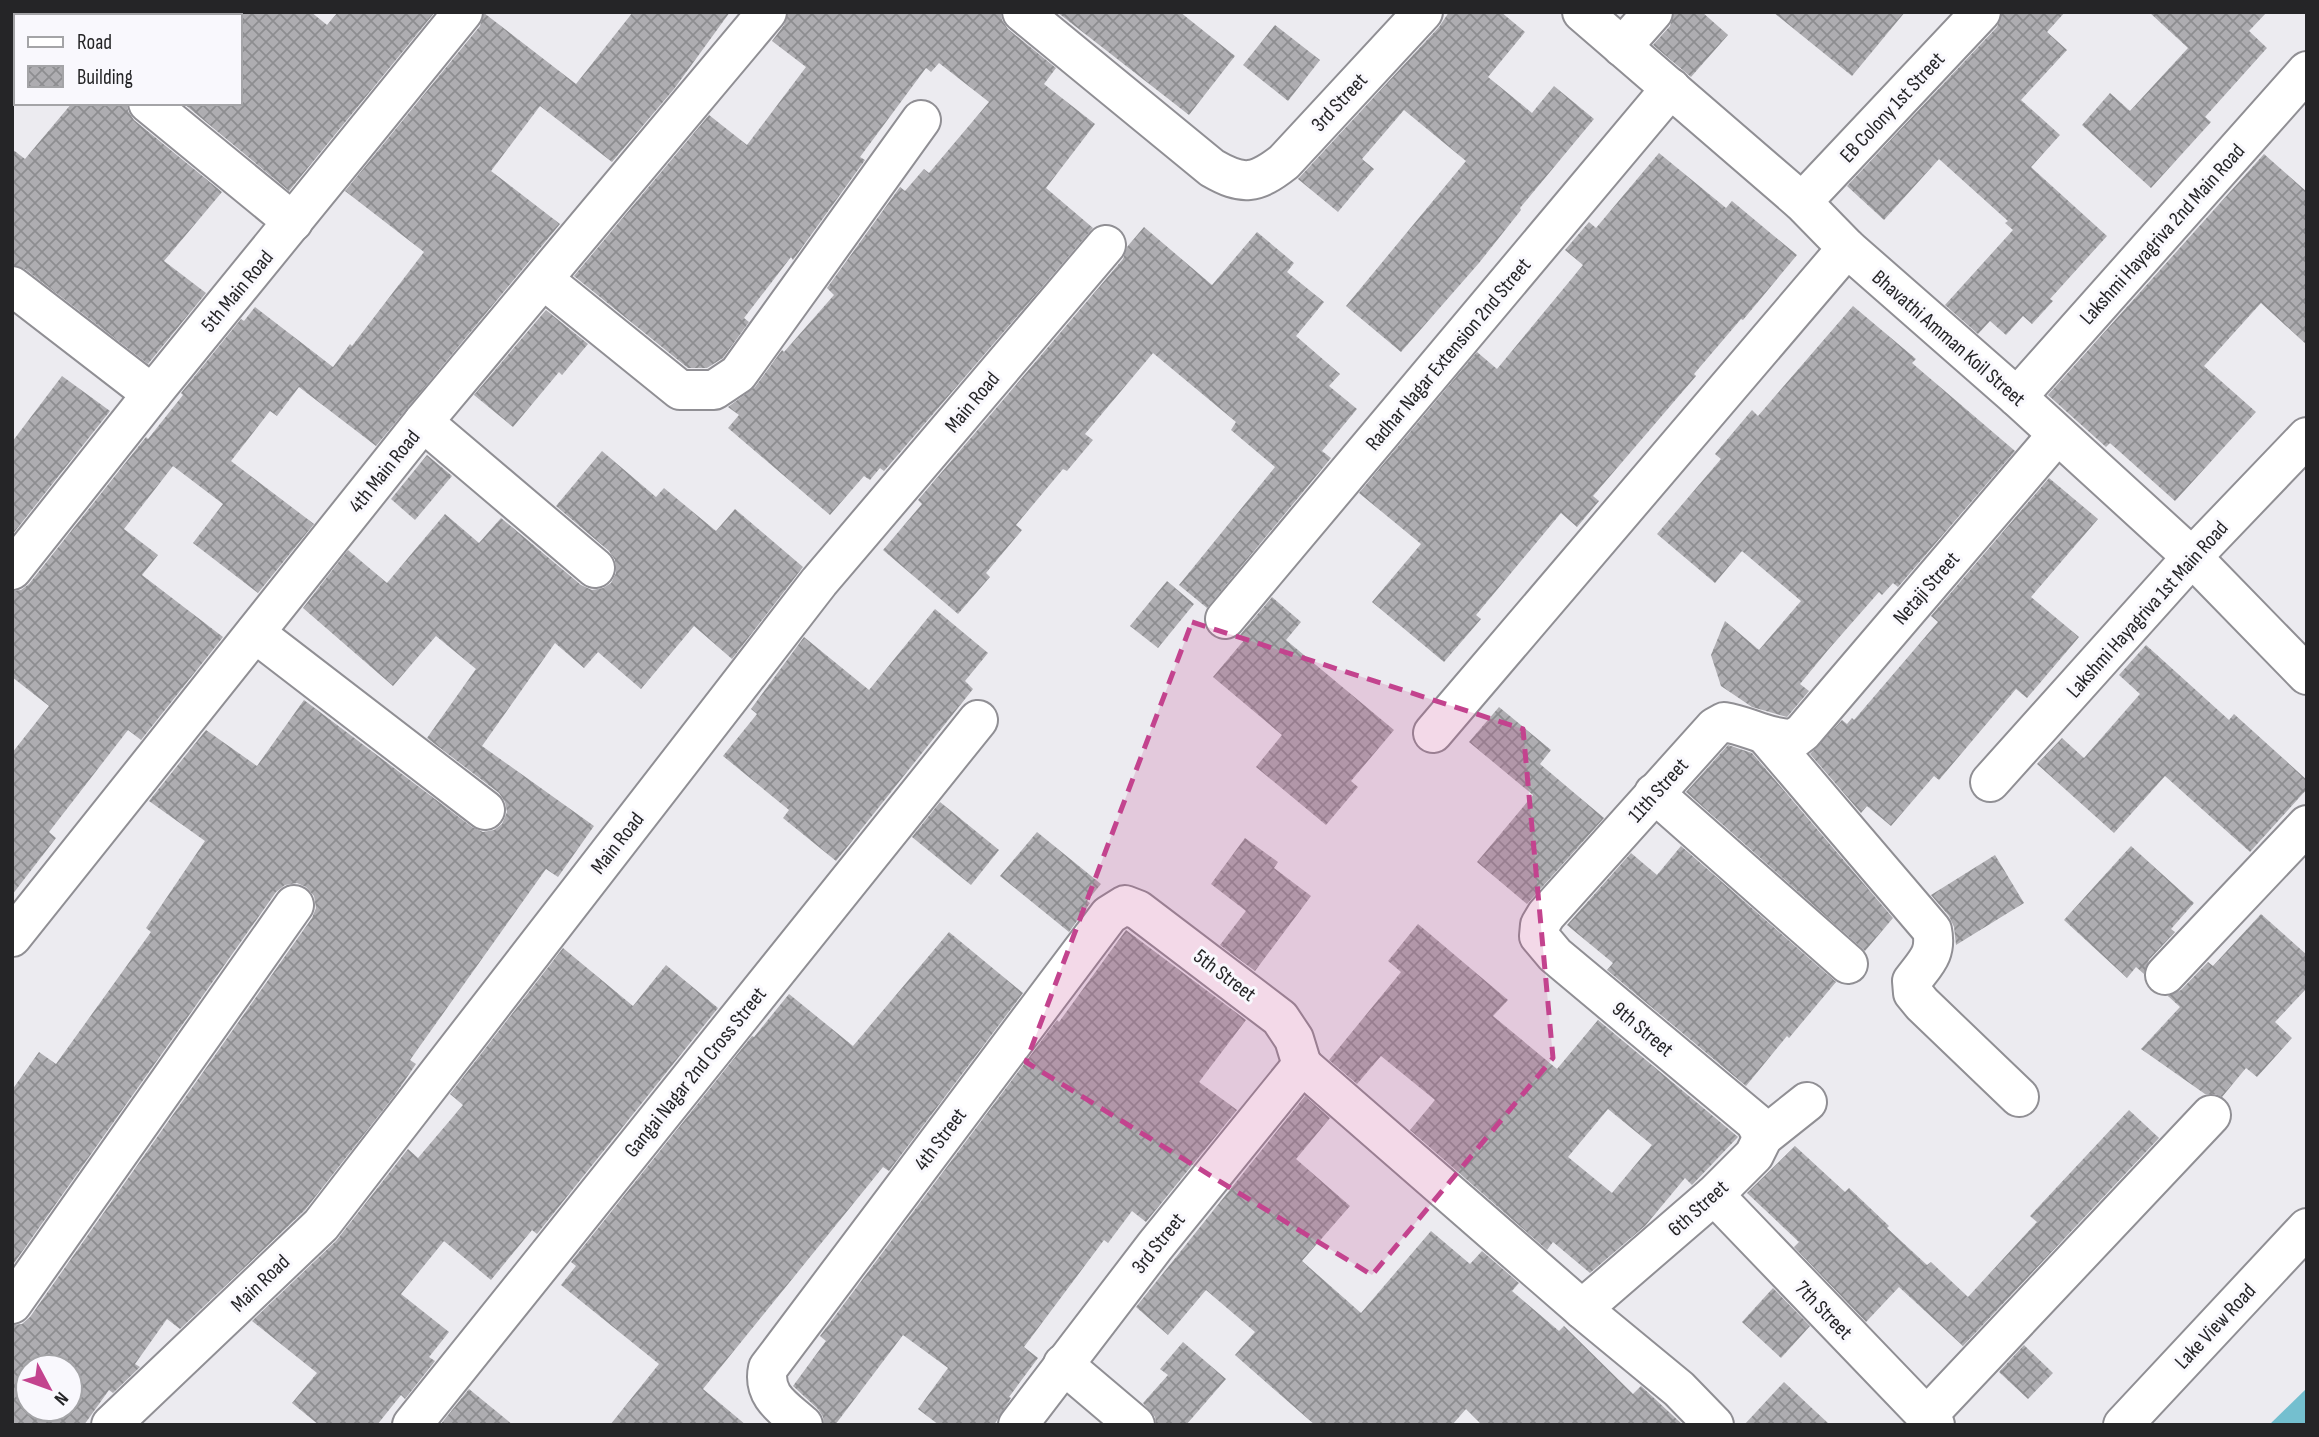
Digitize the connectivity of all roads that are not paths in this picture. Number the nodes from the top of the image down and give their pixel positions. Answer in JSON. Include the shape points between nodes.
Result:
{"nodes":[{"id":1,"x":463,"y":12,"type":"edge"},
{"id":2,"x":767,"y":12,"type":"edge"},
{"id":3,"x":1022,"y":12,"type":"edge"},
{"id":4,"x":1422,"y":12,"type":"edge"},
{"id":5,"x":1582,"y":12,"type":"edge"},
{"id":6,"x":1653,"y":12,"type":"edge"},
{"id":7,"x":1981,"y":12,"type":"edge"},
{"id":8,"x":1622,"y":47,"type":"junction"},
{"id":9,"x":2307,"y":71,"type":"edge"},
{"id":10,"x":1671,"y":88,"type":"junction"},
{"id":11,"x":150,"y":105,"type":"edge"},
{"id":12,"x":921,"y":120,"type":"dead end"},
{"id":13,"x":1802,"y":202,"type":"junction"},
{"id":14,"x":293,"y":222,"type":"junction"},
{"id":15,"x":1106,"y":244,"type":"dead end"},
{"id":16,"x":1847,"y":248,"type":"junction"},
{"id":17,"x":544,"y":280,"type":"junction"},
{"id":18,"x":12,"y":286,"type":"edge"},
{"id":19,"x":152,"y":394,"type":"junction"},
{"id":20,"x":2017,"y":397,"type":"junction"},
{"id":21,"x":423,"y":422,"type":"junction"},
{"id":22,"x":2057,"y":435,"type":"junction"},
{"id":23,"x":2307,"y":438,"type":"edge"},
{"id":24,"x":2192,"y":557,"type":"junction"},
{"id":25,"x":595,"y":568,"type":"dead end"},
{"id":26,"x":12,"y":570,"type":"edge"},
{"id":27,"x":1225,"y":619,"type":"dead end"},
{"id":28,"x":255,"y":632,"type":"junction"},
{"id":29,"x":2307,"y":675,"type":"edge"},
{"id":30,"x":978,"y":720,"type":"dead end"},
{"id":31,"x":1433,"y":733,"type":"dead end"},
{"id":32,"x":1781,"y":738,"type":"junction"},
{"id":33,"x":1990,"y":782,"type":"dead end"},
{"id":34,"x":1654,"y":793,"type":"junction"},
{"id":35,"x":485,"y":810,"type":"dead end"},
{"id":36,"x":2307,"y":825,"type":"edge"},
{"id":37,"x":294,"y":905,"type":"dead end"},
{"id":38,"x":1125,"y":905,"type":"joint"},
{"id":39,"x":1546,"y":915,"type":"joint"},
{"id":40,"x":12,"y":937,"type":"edge"},
{"id":41,"x":1848,"y":964,"type":"dead end"},
{"id":42,"x":2165,"y":975,"type":"dead end"},
{"id":43,"x":1302,"y":1065,"type":"junction"},
{"id":44,"x":2019,"y":1097,"type":"dead end"},
{"id":45,"x":1807,"y":1101,"type":"dead end"},
{"id":46,"x":2211,"y":1115,"type":"dead end"},
{"id":47,"x":1763,"y":1138,"type":"junction"},
{"id":48,"x":1714,"y":1195,"type":"junction"},
{"id":49,"x":2307,"y":1228,"type":"edge"},
{"id":50,"x":12,"y":1304,"type":"edge"},
{"id":51,"x":1582,"y":1309,"type":"junction"},
{"id":52,"x":1063,"y":1364,"type":"junction"},
{"id":53,"x":1931,"y":1421,"type":"edge"},
{"id":54,"x":111,"y":1425,"type":"edge"},
{"id":55,"x":412,"y":1425,"type":"edge"},
{"id":56,"x":803,"y":1425,"type":"edge"},
{"id":57,"x":1018,"y":1425,"type":"edge"},
{"id":58,"x":1135,"y":1425,"type":"edge"},
{"id":59,"x":1714,"y":1425,"type":"edge"},
{"id":60,"x":2123,"y":1425,"type":"edge"}],
"edges":[{"from":1,"to":14,"type":"street","name":"5th Main Road"},
{"from":2,"to":17,"type":"street","name":"4th Main Road"},
{"from":3,"to":4,"type":"street","name":"3rd Street","via":[[1212,168],[1248,181],[1267,175],[1284,162]]},
{"from":5,"to":8,"type":"street","name":"Bhavathi Amman Koil Street"},
{"from":6,"to":8,"type":"street"},
{"from":7,"to":13,"type":"street","name":"EB Colony 1st Street"},
{"from":8,"to":10,"type":"street","name":"Bhavathi Amman Koil Street"},
{"from":9,"to":20,"type":"street","name":"Lakshmi Hayagriva 2nd Main Road"},
{"from":10,"to":13,"type":"street","name":"Bhavathi Amman Koil Street"},
{"from":10,"to":27,"type":"street","name":"Radhar Nagar Extension 2nd Street"},
{"from":11,"to":14,"type":"street"},
{"from":12,"to":17,"type":"street","via":[[738,374],[714,390],[680,390]]},
{"from":13,"to":16,"type":"street","name":"Bhavathi Amman Koil Street"},
{"from":14,"to":19,"type":"street","name":"5th Main Road"},
{"from":15,"to":54,"type":"street","name":"Main Road","via":[[819,582],[321,1225]]},
{"from":16,"to":20,"type":"street","name":"Bhavathi Amman Koil Street"},
{"from":16,"to":31,"type":"street"},
{"from":17,"to":21,"type":"street","name":"4th Main Road"},
{"from":18,"to":19,"type":"street"},
{"from":19,"to":26,"type":"street","name":"5th Main Road"},
{"from":20,"to":22,"type":"street","name":"Bhavathi Amman Koil Street"},
{"from":21,"to":25,"type":"street"},
{"from":21,"to":28,"type":"street","name":"4th Main Road"},
{"from":22,"to":24,"type":"street","name":"Bhavathi Amman Koil Street"},
{"from":22,"to":32,"type":"street","name":"Netaji Street","via":[[1802,732]]},
{"from":23,"to":24,"type":"street","name":"Lakshmi Hayagriva 1st Main Road"},
{"from":24,"to":29,"type":"street","name":"Bhavathi Amman Koil Street"},
{"from":24,"to":33,"type":"street","name":"Lakshmi Hayagriva 1st Main Road"},
{"from":28,"to":35,"type":"street"},
{"from":28,"to":40,"type":"street","name":"4th Main Road"},
{"from":30,"to":55,"type":"street","name":"Gangai Nagar 2nd Cross Street"},
{"from":32,"to":34,"type":"street","name":"11th Street","via":[[1724,722]]},
{"from":32,"to":44,"type":"street","via":[[1933,930],[1935,945],[1912,981],[1913,993]]},
{"from":34,"to":39,"type":"street","name":"11th Street"},
{"from":34,"to":41,"type":"street"},
{"from":36,"to":42,"type":"street"},
{"from":37,"to":50,"type":"street"},
{"from":38,"to":43,"type":"street","name":"5th Street","via":[[1138,910],[1280,1017],[1294,1039]]},
{"from":38,"to":56,"type":"street","name":"4th Street","via":[[1109,915],[768,1368],[765,1382],[773,1398]]},
{"from":39,"to":47,"type":"street","name":"9th Street","via":[[1540,925],[1543,944],[1755,1122]]},
{"from":43,"to":51,"type":"street"},
{"from":43,"to":52,"type":"street","name":"3rd Street"},
{"from":45,"to":47,"type":"street","name":"6th Street"},
{"from":46,"to":53,"type":"street"},
{"from":47,"to":48,"type":"street","name":"6th Street","via":[[1754,1155]]},
{"from":48,"to":51,"type":"street","name":"6th Street"},
{"from":48,"to":53,"type":"street","name":"7th Street"},
{"from":49,"to":60,"type":"street","name":"Lake View Road"},
{"from":51,"to":59,"type":"street"},
{"from":52,"to":57,"type":"street","name":"3rd Street"},
{"from":52,"to":58,"type":"street"}]}
